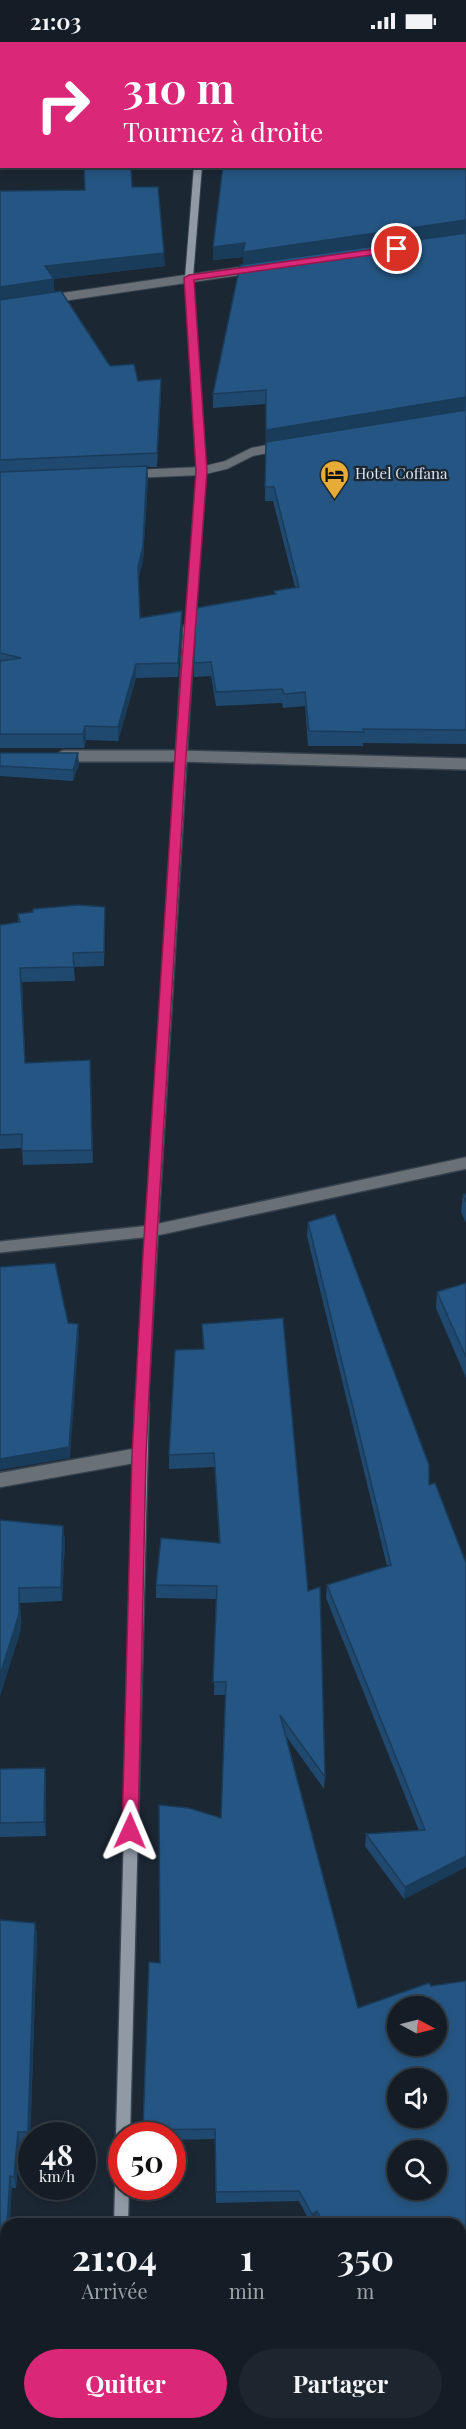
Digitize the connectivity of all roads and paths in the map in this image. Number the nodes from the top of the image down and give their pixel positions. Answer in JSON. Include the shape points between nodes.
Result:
{"nodes":[{"id":1,"x":198,"y":168,"type":"edge"},
{"id":2,"x":258,"y":268,"type":"edge"},
{"id":3,"x":189,"y":278,"type":"junction"},
{"id":4,"x":35,"y":302,"type":"edge"},
{"id":5,"x":289,"y":445,"type":"edge"},
{"id":6,"x":201,"y":471,"type":"junction"},
{"id":7,"x":118,"y":475,"type":"edge"},
{"id":8,"x":56,"y":756,"type":"edge"},
{"id":9,"x":180,"y":756,"type":"junction"},
{"id":10,"x":466,"y":764,"type":"edge"},
{"id":11,"x":466,"y":1163,"type":"edge"},
{"id":12,"x":151,"y":1231,"type":"junction"},
{"id":13,"x":0,"y":1247,"type":"edge"},
{"id":14,"x":139,"y":1455,"type":"junction"},
{"id":15,"x":0,"y":1480,"type":"edge"},
{"id":16,"x":123,"y":2122,"type":"edge"},
{"id":17,"x":122,"y":2200,"type":"edge"},
{"id":18,"x":121,"y":2218,"type":"edge"}],
"edges":[{"from":1,"to":3,"type":"main road"},
{"from":2,"to":3,"type":"street"},
{"from":3,"to":4,"type":"street"},
{"from":3,"to":6,"type":"main road"},
{"from":5,"to":6,"type":"street","via":[[252,452],[226,465]]},
{"from":6,"to":7,"type":"street"},
{"from":6,"to":9,"type":"main road"},
{"from":8,"to":9,"type":"street"},
{"from":9,"to":10,"type":"street"},
{"from":9,"to":12,"type":"main road"},
{"from":11,"to":12,"type":"street"},
{"from":12,"to":13,"type":"street"},
{"from":12,"to":14,"type":"main road"},
{"from":14,"to":15,"type":"street"},
{"from":14,"to":16,"type":"main road"},
{"from":17,"to":18,"type":"main road"}]}
